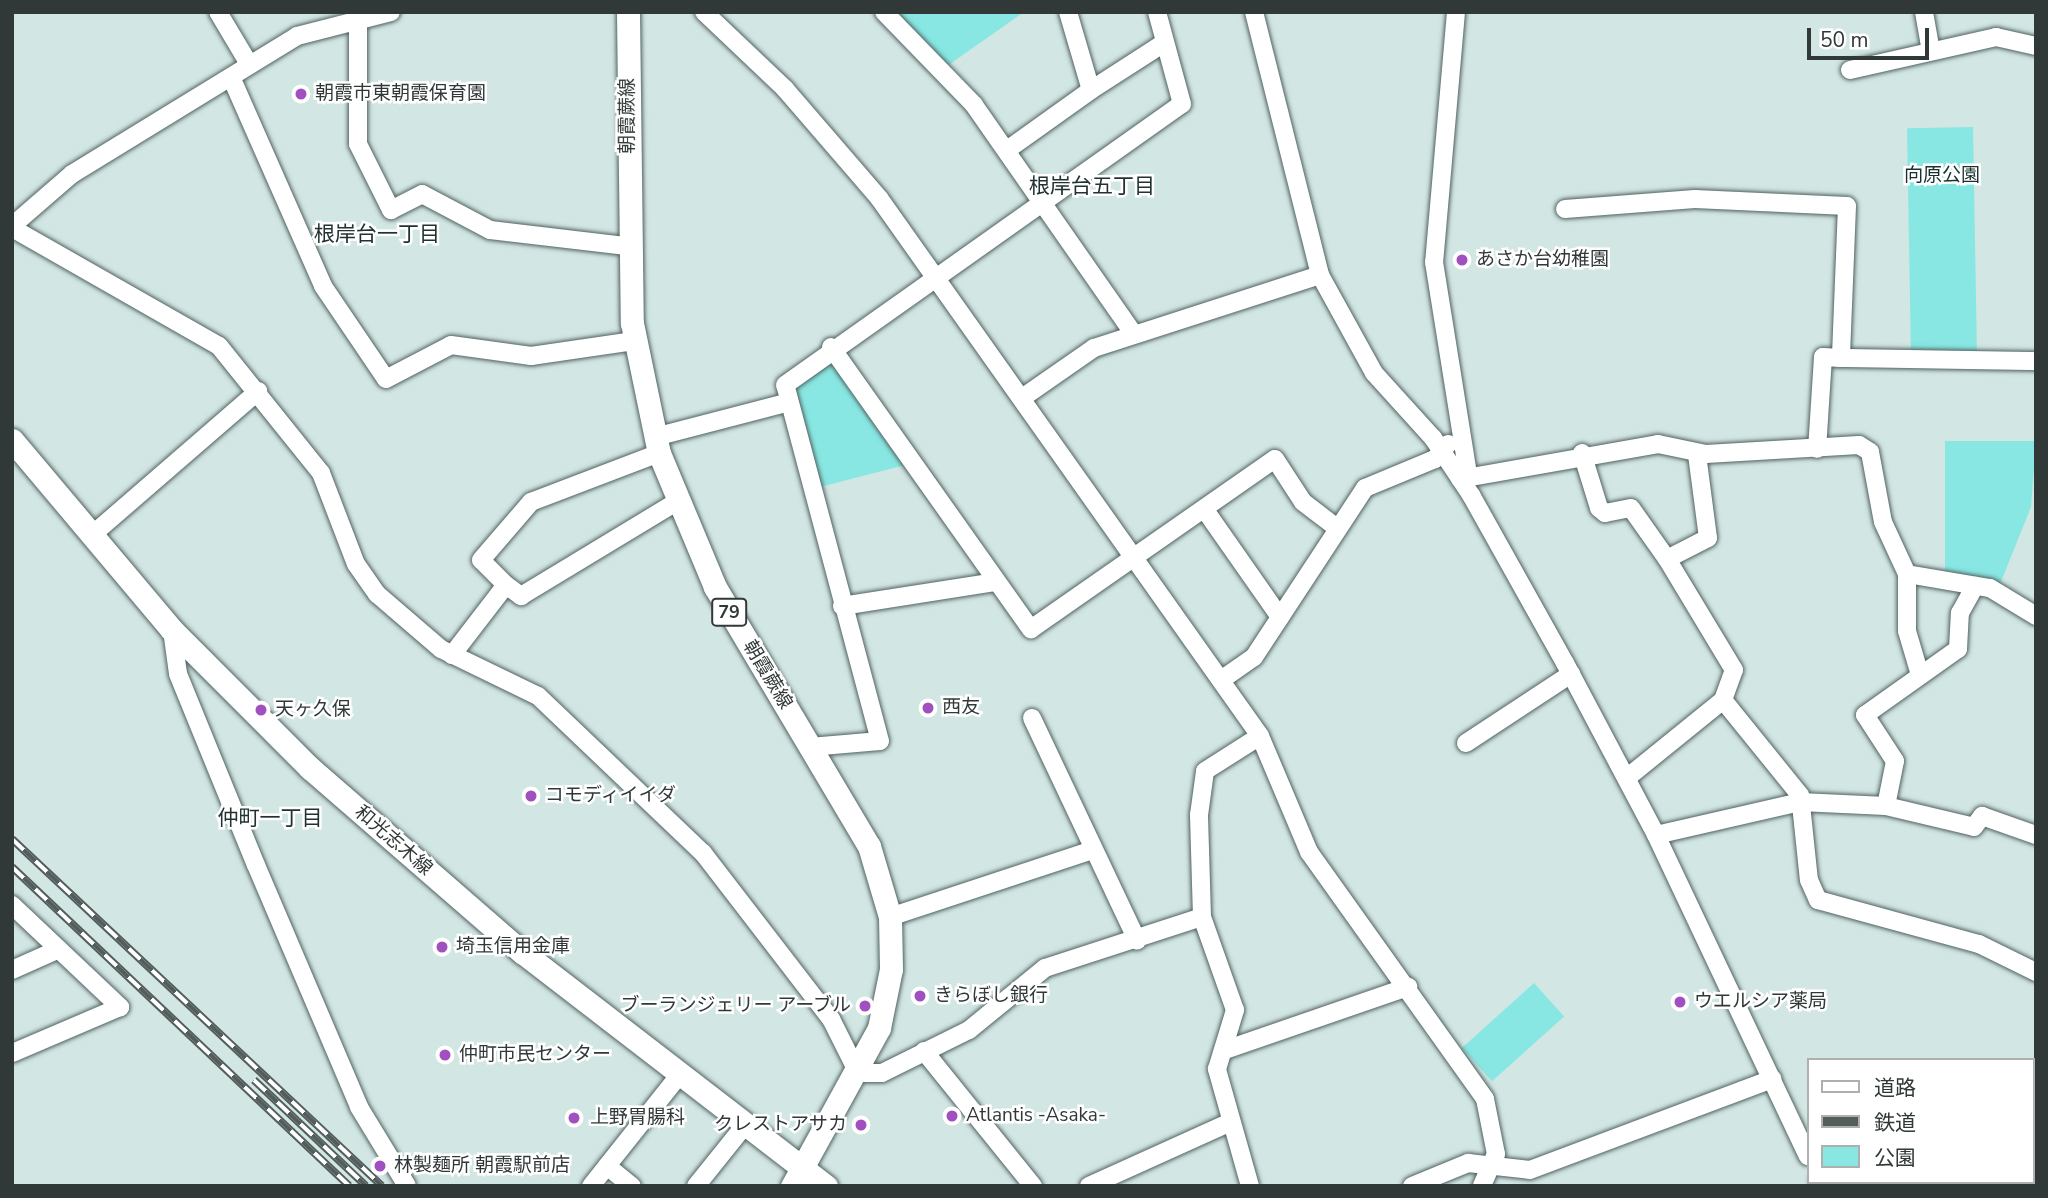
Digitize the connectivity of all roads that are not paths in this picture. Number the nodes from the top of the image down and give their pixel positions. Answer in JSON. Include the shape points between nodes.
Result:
{"nodes":[{"id":1,"x":218,"y":12,"type":"edge"},
{"id":2,"x":391,"y":12,"type":"edge"},
{"id":3,"x":628,"y":12,"type":"edge"},
{"id":4,"x":704,"y":12,"type":"edge"},
{"id":5,"x":884,"y":12,"type":"edge"},
{"id":6,"x":1068,"y":12,"type":"edge"},
{"id":7,"x":1157,"y":12,"type":"edge"},
{"id":8,"x":1254,"y":12,"type":"edge"},
{"id":9,"x":1456,"y":12,"type":"edge"},
{"id":10,"x":1924,"y":12,"type":"edge"},
{"id":11,"x":358,"y":25,"type":"junction"},
{"id":12,"x":1164,"y":43,"type":"junction"},
{"id":13,"x":2036,"y":46,"type":"edge"},
{"id":14,"x":1931,"y":50,"type":"junction"},
{"id":15,"x":249,"y":64,"type":"junction"},
{"id":16,"x":1850,"y":70,"type":"dead end"},
{"id":17,"x":231,"y":77,"type":"junction"},
{"id":18,"x":1091,"y":90,"type":"junction"},
{"id":19,"x":1007,"y":150,"type":"junction"},
{"id":20,"x":1042,"y":201,"type":"junction"},
{"id":21,"x":1565,"y":209,"type":"dead end"},
{"id":22,"x":12,"y":227,"type":"edge"},
{"id":23,"x":627,"y":246,"type":"junction"},
{"id":24,"x":936,"y":275,"type":"junction"},
{"id":25,"x":1320,"y":275,"type":"junction"},
{"id":26,"x":1133,"y":333,"type":"junction"},
{"id":27,"x":634,"y":341,"type":"junction"},
{"id":28,"x":831,"y":347,"type":"junction"},
{"id":29,"x":1841,"y":358,"type":"junction"},
{"id":30,"x":2036,"y":361,"type":"edge"},
{"id":31,"x":258,"y":391,"type":"junction"},
{"id":32,"x":1023,"y":398,"type":"junction"},
{"id":33,"x":789,"y":402,"type":"junction"},
{"id":34,"x":1460,"y":438,"type":"junction"},
{"id":35,"x":12,"y":440,"type":"edge"},
{"id":36,"x":657,"y":445,"type":"junction"},
{"id":37,"x":1817,"y":449,"type":"junction"},
{"id":38,"x":1441,"y":450,"type":"junction"},
{"id":39,"x":1582,"y":453,"type":"junction"},
{"id":40,"x":1697,"y":454,"type":"junction"},
{"id":41,"x":1464,"y":476,"type":"junction"},
{"id":42,"x":676,"y":502,"type":"junction"},
{"id":43,"x":1205,"y":510,"type":"junction"},
{"id":44,"x":1337,"y":528,"type":"junction"},
{"id":45,"x":92,"y":535,"type":"junction"},
{"id":46,"x":1133,"y":559,"type":"junction"},
{"id":47,"x":1667,"y":559,"type":"junction"},
{"id":48,"x":1908,"y":574,"type":"junction"},
{"id":49,"x":996,"y":582,"type":"junction"},
{"id":50,"x":506,"y":585,"type":"junction"},
{"id":51,"x":1975,"y":586,"type":"junction"},
{"id":52,"x":842,"y":606,"type":"junction"},
{"id":53,"x":2036,"y":616,"type":"edge"},
{"id":54,"x":1280,"y":617,"type":"junction"},
{"id":55,"x":172,"y":630,"type":"junction"},
{"id":56,"x":452,"y":655,"type":"junction"},
{"id":57,"x":1571,"y":674,"type":"junction"},
{"id":58,"x":1920,"y":676,"type":"junction"},
{"id":59,"x":1221,"y":680,"type":"junction"},
{"id":60,"x":1723,"y":700,"type":"junction"},
{"id":61,"x":1032,"y":718,"type":"dead end"},
{"id":62,"x":1260,"y":736,"type":"junction"},
{"id":63,"x":1466,"y":743,"type":"dead end"},
{"id":64,"x":810,"y":747,"type":"junction"},
{"id":65,"x":1628,"y":777,"type":"junction"},
{"id":66,"x":1800,"y":802,"type":"junction"},
{"id":67,"x":1886,"y":806,"type":"junction"},
{"id":68,"x":1656,"y":835,"type":"junction"},
{"id":69,"x":2036,"y":835,"type":"edge"},
{"id":70,"x":1093,"y":850,"type":"junction"},
{"id":71,"x":12,"y":905,"type":"edge"},
{"id":72,"x":890,"y":917,"type":"junction"},
{"id":73,"x":1202,"y":917,"type":"junction"},
{"id":74,"x":1137,"y":940,"type":"junction"},
{"id":75,"x":59,"y":949,"type":"junction"},
{"id":76,"x":12,"y":970,"type":"edge"},
{"id":77,"x":2036,"y":972,"type":"edge"},
{"id":78,"x":1408,"y":987,"type":"junction"},
{"id":79,"x":1225,"y":1050,"type":"junction"},
{"id":80,"x":924,"y":1051,"type":"junction"},
{"id":81,"x":12,"y":1053,"type":"edge"},
{"id":82,"x":858,"y":1073,"type":"junction"},
{"id":83,"x":680,"y":1074,"type":"junction"},
{"id":84,"x":1772,"y":1079,"type":"junction"},
{"id":85,"x":1231,"y":1122,"type":"junction"},
{"id":86,"x":745,"y":1125,"type":"junction"},
{"id":87,"x":1806,"y":1152,"type":"edge"},
{"id":88,"x":1492,"y":1165,"type":"junction"},
{"id":89,"x":607,"y":1166,"type":"junction"},
{"id":90,"x":797,"y":1177,"type":"edge"},
{"id":91,"x":408,"y":1186,"type":"edge"},
{"id":92,"x":591,"y":1186,"type":"edge"},
{"id":93,"x":632,"y":1186,"type":"edge"},
{"id":94,"x":696,"y":1186,"type":"edge"},
{"id":95,"x":826,"y":1186,"type":"edge"},
{"id":96,"x":1033,"y":1186,"type":"edge"},
{"id":97,"x":1089,"y":1186,"type":"edge"},
{"id":98,"x":1250,"y":1186,"type":"edge"},
{"id":99,"x":1412,"y":1186,"type":"edge"},
{"id":100,"x":1482,"y":1186,"type":"edge"}],
"edges":[{"from":1,"to":15,"type":"street"},
{"from":2,"to":11,"type":"street"},
{"from":3,"to":23,"type":"main road","name":"朝霞蕨線","number":"79"},
{"from":4,"to":24,"type":"street","via":[[844,155]]},
{"from":5,"to":19,"type":"street","via":[[974,105]]},
{"from":6,"to":18,"type":"street"},
{"from":7,"to":12,"type":"street"},
{"from":8,"to":25,"type":"street"},
{"from":9,"to":34,"type":"street","via":[[1434,261]]},
{"from":10,"to":14,"type":"street"},
{"from":11,"to":15,"type":"street","via":[[297,36]]},
{"from":11,"to":23,"type":"street","via":[[358,144],[391,210],[422,194],[490,230]]},
{"from":12,"to":18,"type":"street"},
{"from":12,"to":20,"type":"street","via":[[1182,104]]},
{"from":13,"to":14,"type":"street","via":[[1996,37]]},
{"from":14,"to":16,"type":"street"},
{"from":15,"to":17,"type":"street"},
{"from":17,"to":22,"type":"street","via":[[72,174]]},
{"from":17,"to":27,"type":"street","via":[[324,286],[386,379],[452,345],[531,356]]},
{"from":18,"to":19,"type":"street"},
{"from":19,"to":20,"type":"street"},
{"from":20,"to":24,"type":"street"},
{"from":20,"to":26,"type":"street"},
{"from":21,"to":29,"type":"street","via":[[1695,199],[1847,206]]},
{"from":22,"to":31,"type":"street","via":[[219,346]]},
{"from":23,"to":27,"type":"main road","name":"朝霞蕨線","number":"79"},
{"from":24,"to":28,"type":"street"},
{"from":24,"to":32,"type":"street"},
{"from":25,"to":26,"type":"street"},
{"from":25,"to":38,"type":"street","via":[[1374,373]]},
{"from":26,"to":32,"type":"street","via":[[1094,348]]},
{"from":27,"to":36,"type":"main road","name":"朝霞蕨線","number":"79"},
{"from":28,"to":33,"type":"street","via":[[790,375],[785,385]]},
{"from":28,"to":49,"type":"street"},
{"from":29,"to":30,"type":"street"},
{"from":29,"to":37,"type":"street","via":[[1823,357]]},
{"from":31,"to":45,"type":"street"},
{"from":31,"to":56,"type":"street","via":[[321,473],[356,564],[376,594]]},
{"from":32,"to":46,"type":"street"},
{"from":33,"to":36,"type":"street"},
{"from":33,"to":52,"type":"street"},
{"from":34,"to":38,"type":"street"},
{"from":34,"to":41,"type":"street"},
{"from":35,"to":45,"type":"main road","name":"和光志木線"},
{"from":36,"to":42,"type":"main road","name":"朝霞蕨線","number":"79"},
{"from":36,"to":50,"type":"street","via":[[531,502],[481,560]]},
{"from":37,"to":40,"type":"street"},
{"from":37,"to":48,"type":"street","via":[[1859,446],[1870,452],[1883,522]]},
{"from":38,"to":41,"type":"street"},
{"from":38,"to":44,"type":"street","via":[[1435,459],[1364,488]]},
{"from":39,"to":40,"type":"street","via":[[1658,444]]},
{"from":39,"to":41,"type":"street"},
{"from":39,"to":47,"type":"street","via":[[1599,508],[1605,513],[1631,508]]},
{"from":40,"to":47,"type":"street","via":[[1708,538]]},
{"from":41,"to":57,"type":"street"},
{"from":42,"to":50,"type":"street","via":[[521,596]]},
{"from":42,"to":64,"type":"main road","name":"朝霞蕨線","number":"79","via":[[715,587]]},
{"from":43,"to":44,"type":"street","via":[[1275,459],[1303,502]]},
{"from":43,"to":46,"type":"street"},
{"from":43,"to":54,"type":"street"},
{"from":44,"to":54,"type":"street"},
{"from":45,"to":55,"type":"main road","name":"和光志木線"},
{"from":46,"to":49,"type":"street","via":[[1031,629]]},
{"from":46,"to":59,"type":"street"},
{"from":47,"to":60,"type":"street","via":[[1734,670]]},
{"from":48,"to":51,"type":"street"},
{"from":48,"to":58,"type":"street","via":[[1907,631]]},
{"from":49,"to":52,"type":"street"},
{"from":50,"to":56,"type":"street"},
{"from":51,"to":53,"type":"street","via":[[1990,588]]},
{"from":51,"to":58,"type":"street","via":[[1960,613],[1958,649]]},
{"from":52,"to":64,"type":"street","via":[[880,741]]},
{"from":54,"to":59,"type":"street","via":[[1254,657]]},
{"from":55,"to":83,"type":"main road","name":"和光志木線","via":[[373,824]]},
{"from":55,"to":91,"type":"street","via":[[178,674],[256,865],[359,1107]]},
{"from":56,"to":82,"type":"street","via":[[538,696],[703,853],[831,1019]]},
{"from":57,"to":63,"type":"street"},
{"from":57,"to":65,"type":"street"},
{"from":58,"to":67,"type":"street","via":[[1865,715],[1895,761]]},
{"from":59,"to":62,"type":"street"},
{"from":60,"to":65,"type":"street"},
{"from":60,"to":66,"type":"street"},
{"from":61,"to":70,"type":"street"},
{"from":62,"to":73,"type":"street","via":[[1205,771],[1199,815]]},
{"from":62,"to":78,"type":"street","via":[[1309,852]]},
{"from":64,"to":72,"type":"main road","name":"朝霞蕨線","number":"79","via":[[869,846]]},
{"from":65,"to":68,"type":"street"},
{"from":66,"to":67,"type":"street"},
{"from":66,"to":68,"type":"street"},
{"from":66,"to":77,"type":"street","via":[[1809,880],[1818,900],[1979,944]]},
{"from":67,"to":69,"type":"street","via":[[1974,827],[1982,816]]},
{"from":68,"to":84,"type":"street"},
{"from":70,"to":72,"type":"street"},
{"from":70,"to":74,"type":"street"},
{"from":71,"to":75,"type":"street"},
{"from":72,"to":82,"type":"main road","name":"朝霞蕨線","number":"79","via":[[886,1004]]},
{"from":73,"to":74,"type":"street"},
{"from":73,"to":79,"type":"street","via":[[1235,1010]]},
{"from":74,"to":80,"type":"street","via":[[1045,968],[990,1016]]},
{"from":75,"to":76,"type":"street"},
{"from":75,"to":81,"type":"street","via":[[120,1007]]},
{"from":78,"to":79,"type":"street"},
{"from":78,"to":88,"type":"street","via":[[1485,1099],[1496,1140]]},
{"from":79,"to":85,"type":"street","via":[[1217,1069]]},
{"from":80,"to":82,"type":"street","via":[[882,1073]]},
{"from":80,"to":96,"type":"street"},
{"from":82,"to":90,"type":"main road","name":"朝霞蕨線","number":"79"},
{"from":83,"to":86,"type":"main road","name":"和光志木線"},
{"from":83,"to":89,"type":"street"},
{"from":84,"to":87,"type":"street"},
{"from":84,"to":88,"type":"street","via":[[1543,1166]]},
{"from":85,"to":97,"type":"street"},
{"from":85,"to":98,"type":"street"},
{"from":86,"to":90,"type":"main road","name":"和光志木線"},
{"from":86,"to":94,"type":"street"},
{"from":88,"to":99,"type":"street","via":[[1468,1163]]},
{"from":88,"to":100,"type":"street"},
{"from":89,"to":92,"type":"street"},
{"from":89,"to":93,"type":"street"},
{"from":90,"to":95,"type":"main road","name":"和光志木線"}]}
